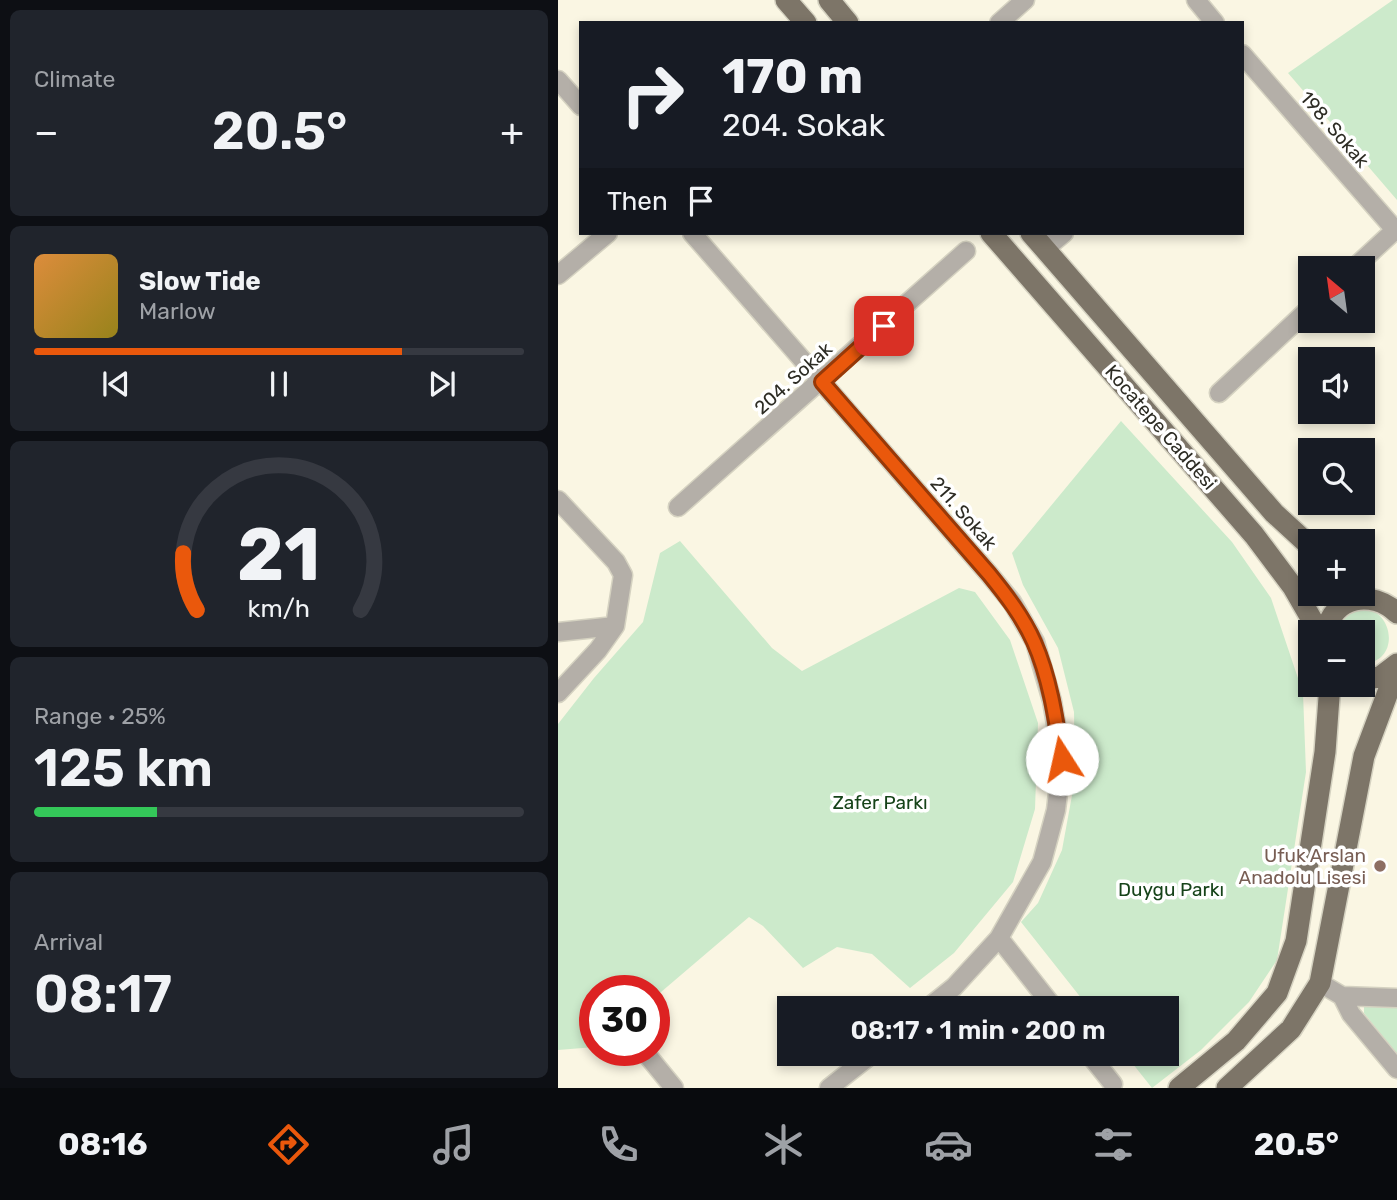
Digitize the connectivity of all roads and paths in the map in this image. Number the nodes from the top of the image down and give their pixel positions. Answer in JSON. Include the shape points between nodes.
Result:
{"nodes":[{"id":1,"x":786,"y":0,"type":"edge"},
{"id":2,"x":829,"y":0,"type":"edge"},
{"id":3,"x":1025,"y":0,"type":"edge"},
{"id":4,"x":1196,"y":0,"type":"edge"},
{"id":5,"x":804,"y":21,"type":"edge"},
{"id":6,"x":846,"y":21,"type":"edge"},
{"id":7,"x":1001,"y":21,"type":"edge"},
{"id":8,"x":1213,"y":21,"type":"edge"},
{"id":9,"x":1248,"y":73,"type":"edge"},
{"id":10,"x":558,"y":80,"type":"edge"},
{"id":11,"x":579,"y":104,"type":"edge"},
{"id":12,"x":1396,"y":231,"type":"edge"},
{"id":13,"x":606,"y":235,"type":"edge"},
{"id":14,"x":694,"y":235,"type":"edge"},
{"id":15,"x":993,"y":235,"type":"edge"},
{"id":16,"x":1058,"y":235,"type":"edge"},
{"id":17,"x":1038,"y":241,"type":"edge"},
{"id":18,"x":966,"y":251,"type":"dead end"},
{"id":19,"x":1368,"y":256,"type":"edge"},
{"id":20,"x":558,"y":275,"type":"edge"},
{"id":21,"x":1298,"y":319,"type":"edge"},
{"id":22,"x":822,"y":382,"type":"junction"},
{"id":23,"x":1219,"y":393,"type":"dead end"},
{"id":24,"x":558,"y":500,"type":"edge"},
{"id":25,"x":678,"y":508,"type":"dead end"},
{"id":26,"x":1298,"y":535,"type":"edge"},
{"id":27,"x":1385,"y":602,"type":"edge"},
{"id":28,"x":1312,"y":620,"type":"edge"},
{"id":29,"x":1330,"y":620,"type":"edge"},
{"id":30,"x":615,"y":626,"type":"junction"},
{"id":31,"x":558,"y":632,"type":"edge"},
{"id":32,"x":1397,"y":666,"type":"edge"},
{"id":33,"x":1375,"y":678,"type":"edge"},
{"id":34,"x":558,"y":693,"type":"edge"},
{"id":35,"x":1329,"y":697,"type":"edge"},
{"id":36,"x":1000,"y":938,"type":"junction"},
{"id":37,"x":1320,"y":983,"type":"junction"},
{"id":38,"x":943,"y":996,"type":"edge"},
{"id":39,"x":1045,"y":996,"type":"edge"},
{"id":40,"x":1342,"y":996,"type":"junction"},
{"id":41,"x":1397,"y":998,"type":"edge"},
{"id":42,"x":656,"y":1066,"type":"edge"},
{"id":43,"x":857,"y":1066,"type":"edge"},
{"id":44,"x":1099,"y":1066,"type":"edge"},
{"id":45,"x":1397,"y":1069,"type":"edge"},
{"id":46,"x":1113,"y":1084,"type":"dead end"},
{"id":47,"x":675,"y":1088,"type":"edge"},
{"id":48,"x":829,"y":1088,"type":"edge"},
{"id":49,"x":1179,"y":1088,"type":"edge"},
{"id":50,"x":1227,"y":1088,"type":"edge"}],
"edges":[{"from":1,"to":5,"type":"main road"},
{"from":2,"to":6,"type":"main road"},
{"from":3,"to":7,"type":"street"},
{"from":4,"to":8,"type":"street"},
{"from":9,"to":12,"type":"street","name":"198. Sokak"},
{"from":10,"to":11,"type":"street"},
{"from":12,"to":19,"type":"street"},
{"from":13,"to":20,"type":"street"},
{"from":14,"to":22,"type":"street","name":"211. Sokak"},
{"from":15,"to":28,"type":"main road","name":"Kocatepe Caddesi","via":[[1254,535]]},
{"from":16,"to":17,"type":"street"},
{"from":17,"to":26,"type":"main road","name":"Kocatepe Caddesi"},
{"from":18,"to":22,"type":"street","name":"204. Sokak"},
{"from":21,"to":23,"type":"street"},
{"from":22,"to":25,"type":"street","name":"204. Sokak"},
{"from":22,"to":36,"type":"street","name":"211. Sokak","via":[[989,574],[1035,642],[1062,759],[1056,810],[1042,862]]},
{"from":24,"to":30,"type":"street","via":[[621,568]]},
{"from":27,"to":29,"type":"main road","via":[[1352,600]]},
{"from":30,"to":31,"type":"street"},
{"from":30,"to":34,"type":"street"},
{"from":32,"to":33,"type":"main road"},
{"from":32,"to":37,"type":"main road","via":[[1364,756]]},
{"from":35,"to":49,"type":"main road","via":[[1296,941],[1277,993],[1236,1041]]},
{"from":36,"to":38,"type":"street","name":"211. Sokak"},
{"from":36,"to":39,"type":"street"},
{"from":37,"to":40,"type":"street"},
{"from":37,"to":50,"type":"main road","via":[[1291,1029]]},
{"from":40,"to":41,"type":"street"},
{"from":40,"to":45,"type":"street","via":[[1351,1014]]},
{"from":42,"to":47,"type":"street"},
{"from":43,"to":48,"type":"street"},
{"from":44,"to":46,"type":"street"}]}
